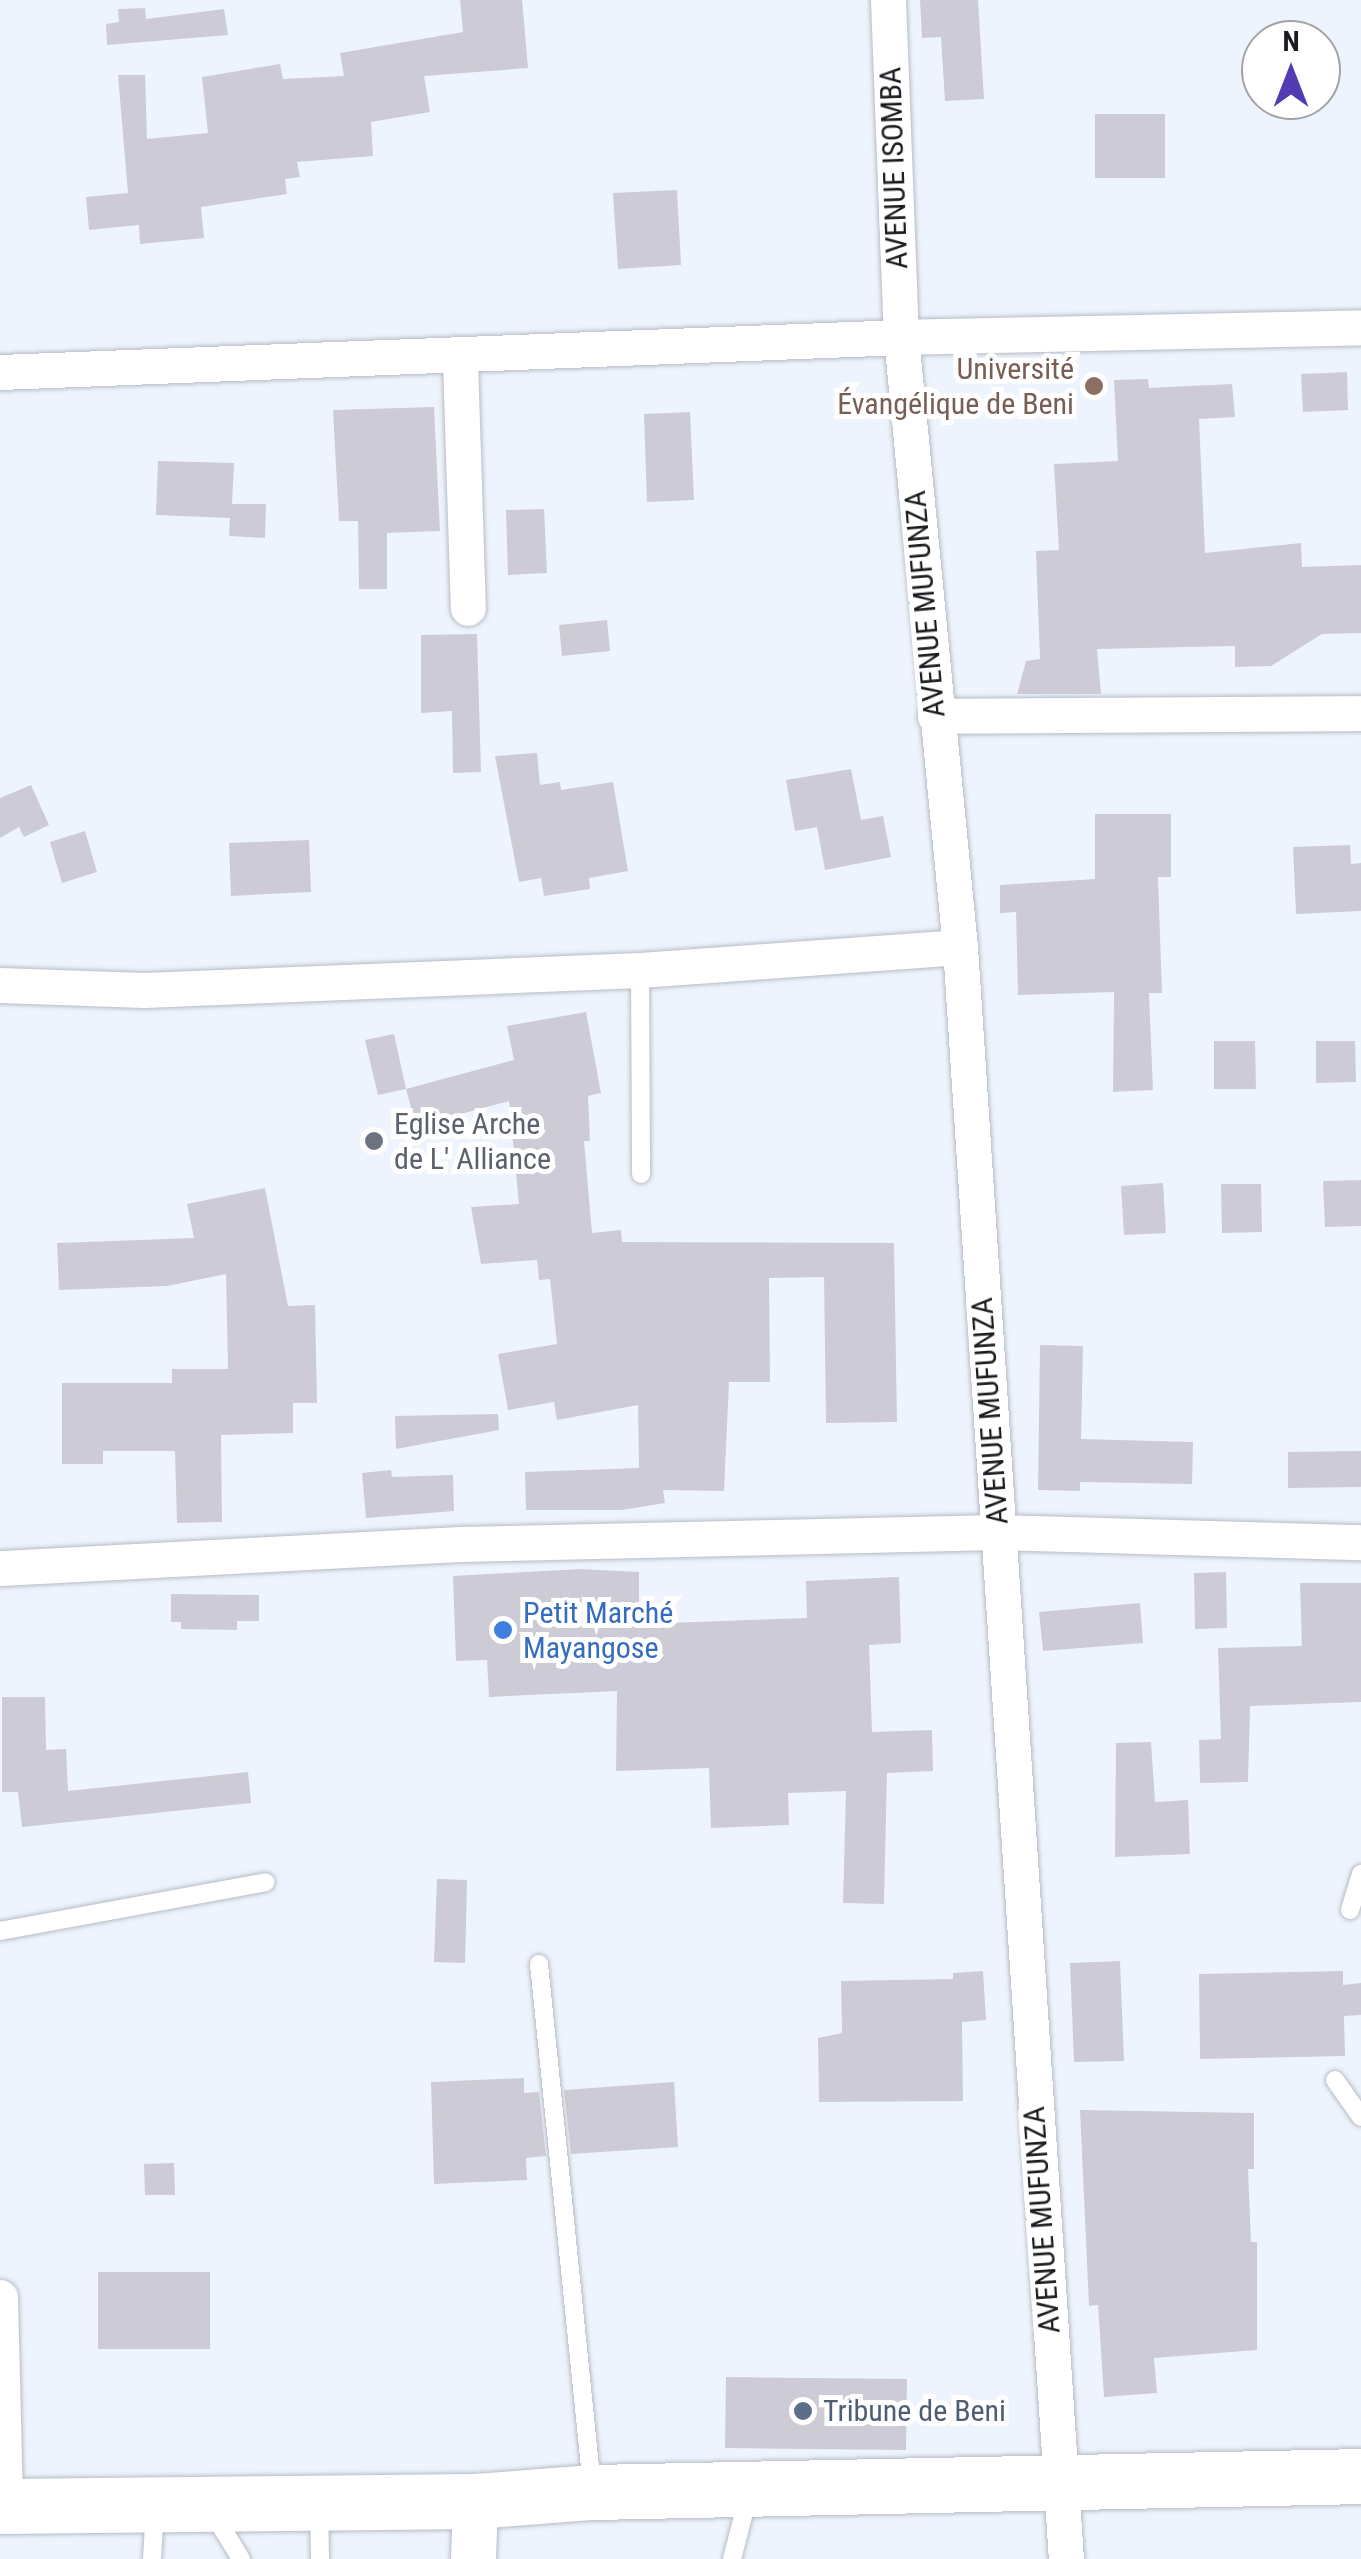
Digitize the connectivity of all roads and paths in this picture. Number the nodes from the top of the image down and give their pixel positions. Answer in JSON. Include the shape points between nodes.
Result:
{"nodes":[{"id":1,"x":888,"y":0,"type":"edge"},
{"id":2,"x":1361,"y":327,"type":"edge"},
{"id":3,"x":902,"y":337,"type":"junction"},
{"id":4,"x":460,"y":359,"type":"junction"},
{"id":5,"x":0,"y":372,"type":"edge"},
{"id":6,"x":468,"y":608,"type":"dead end"},
{"id":7,"x":1361,"y":713,"type":"edge"},
{"id":8,"x":935,"y":716,"type":"junction"},
{"id":9,"x":960,"y":947,"type":"junction"},
{"id":10,"x":640,"y":970,"type":"junction"},
{"id":11,"x":0,"y":984,"type":"edge"},
{"id":12,"x":640,"y":1174,"type":"dead end"},
{"id":13,"x":997,"y":1532,"type":"junction"},
{"id":14,"x":1361,"y":1542,"type":"edge"},
{"id":15,"x":0,"y":1568,"type":"edge"},
{"id":16,"x":1361,"y":1874,"type":"edge"},
{"id":17,"x":266,"y":1882,"type":"dead end"},
{"id":18,"x":1350,"y":1910,"type":"dead end"},
{"id":19,"x":0,"y":1931,"type":"edge"},
{"id":20,"x":539,"y":1964,"type":"dead end"},
{"id":21,"x":1335,"y":2080,"type":"dead end"},
{"id":22,"x":1361,"y":2117,"type":"edge"},
{"id":23,"x":0,"y":2297,"type":"edge"},
{"id":24,"x":1361,"y":2476,"type":"edge"},
{"id":25,"x":1060,"y":2487,"type":"junction"},
{"id":26,"x":593,"y":2492,"type":"junction"},
{"id":27,"x":750,"y":2492,"type":"junction"},
{"id":28,"x":180,"y":2501,"type":"junction"},
{"id":29,"x":320,"y":2501,"type":"junction"},
{"id":30,"x":475,"y":2501,"type":"junction"},
{"id":31,"x":3,"y":2506,"type":"edge"},
{"id":32,"x":152,"y":2559,"type":"edge"},
{"id":33,"x":240,"y":2559,"type":"edge"},
{"id":34,"x":320,"y":2559,"type":"edge"},
{"id":35,"x":473,"y":2559,"type":"edge"},
{"id":36,"x":732,"y":2559,"type":"edge"},
{"id":37,"x":1066,"y":2559,"type":"edge"}],
"edges":[{"from":1,"to":3,"type":"street","name":"AVENUE ISOMBA"},
{"from":2,"to":3,"type":"street"},
{"from":3,"to":4,"type":"street"},
{"from":3,"to":8,"type":"street","name":"AVENUE MUFUNZA"},
{"from":4,"to":5,"type":"street"},
{"from":4,"to":6,"type":"street"},
{"from":7,"to":8,"type":"street"},
{"from":8,"to":9,"type":"street","name":"AVENUE MUFUNZA"},
{"from":9,"to":10,"type":"street"},
{"from":9,"to":13,"type":"street","name":"AVENUE MUFUNZA"},
{"from":10,"to":11,"type":"street","via":[[144,990]]},
{"from":10,"to":12,"type":"lane"},
{"from":13,"to":14,"type":"street"},
{"from":13,"to":15,"type":"street","via":[[461,1544]]},
{"from":13,"to":25,"type":"street","name":"AVENUE MUFUNZA"},
{"from":16,"to":18,"type":"lane"},
{"from":17,"to":19,"type":"lane"},
{"from":20,"to":26,"type":"lane"},
{"from":21,"to":22,"type":"lane"},
{"from":23,"to":31,"type":"street"},
{"from":24,"to":25,"type":"highway"},
{"from":25,"to":27,"type":"highway"},
{"from":25,"to":37,"type":"street","name":"AVENUE MUFUNZA"},
{"from":26,"to":27,"type":"highway"},
{"from":26,"to":30,"type":"highway"},
{"from":27,"to":36,"type":"lane"},
{"from":28,"to":29,"type":"highway"},
{"from":28,"to":31,"type":"highway"},
{"from":28,"to":32,"type":"lane"},
{"from":28,"to":33,"type":"lane"},
{"from":29,"to":30,"type":"highway"},
{"from":29,"to":34,"type":"lane"},
{"from":30,"to":35,"type":"street"}]}
